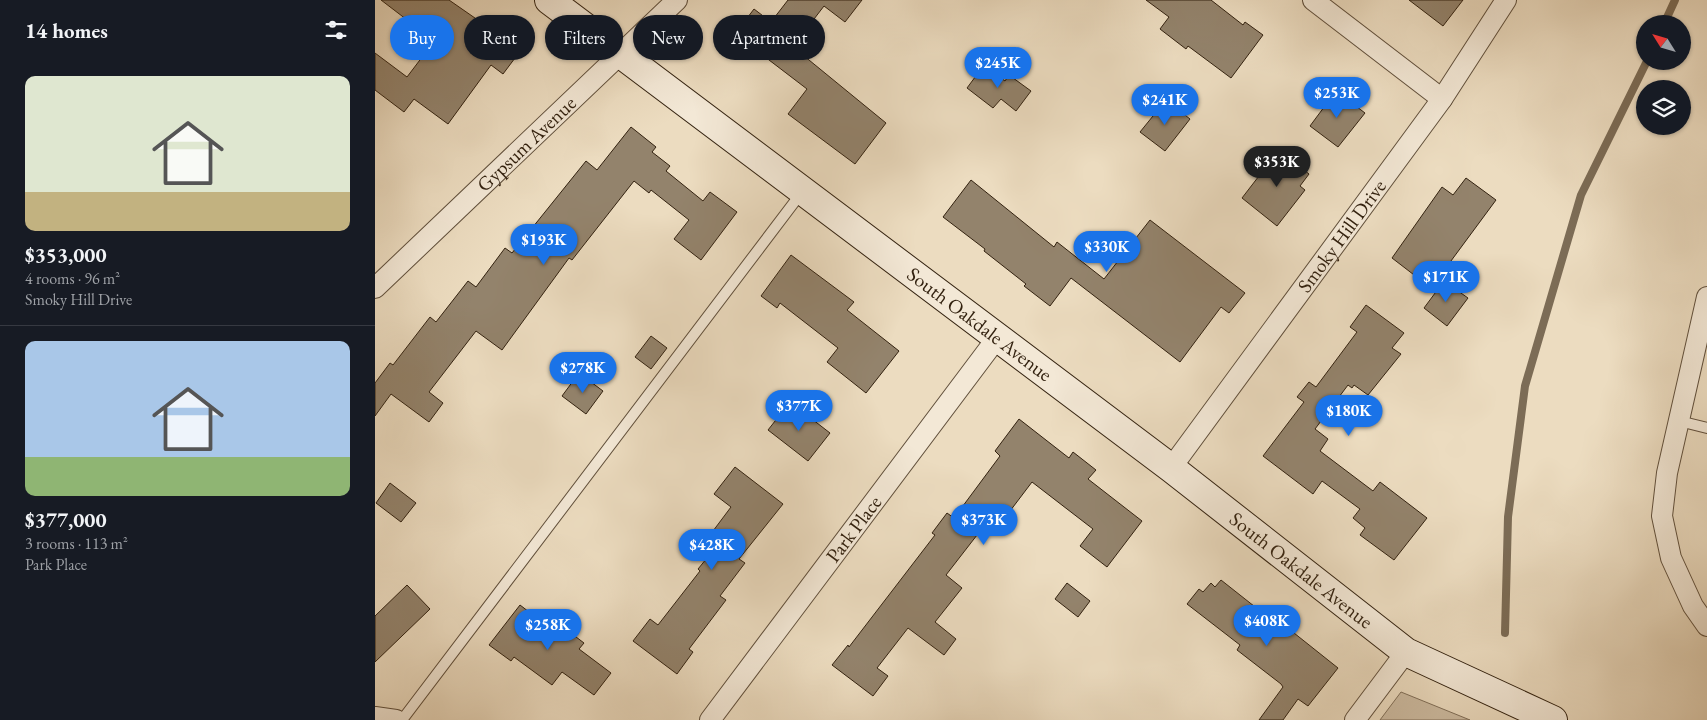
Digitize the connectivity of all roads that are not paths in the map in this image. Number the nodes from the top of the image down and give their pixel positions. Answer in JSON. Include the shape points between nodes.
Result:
{"nodes":[{"id":1,"x":549,"y":0,"type":"edge"},
{"id":2,"x":677,"y":0,"type":"edge"},
{"id":3,"x":1313,"y":0,"type":"edge"},
{"id":4,"x":1506,"y":0,"type":"edge"},
{"id":5,"x":568,"y":15,"type":"edge"},
{"id":6,"x":623,"y":52,"type":"edge"},
{"id":7,"x":623,"y":57,"type":"edge"},
{"id":8,"x":615,"y":60,"type":"edge"},
{"id":9,"x":1442,"y":99,"type":"junction"},
{"id":10,"x":802,"y":192,"type":"junction"},
{"id":11,"x":375,"y":288,"type":"edge"},
{"id":12,"x":1707,"y":297,"type":"edge"},
{"id":13,"x":1704,"y":328,"type":"edge"},
{"id":14,"x":997,"y":338,"type":"junction"},
{"id":15,"x":1679,"y":421,"type":"junction"},
{"id":16,"x":1707,"y":428,"type":"edge"},
{"id":17,"x":1171,"y":468,"type":"junction"},
{"id":18,"x":1707,"y":626,"type":"edge"},
{"id":19,"x":1407,"y":652,"type":"junction"},
{"id":20,"x":375,"y":717,"type":"edge"},
{"id":21,"x":396,"y":720,"type":"edge"},
{"id":22,"x":402,"y":720,"type":"edge"},
{"id":23,"x":710,"y":720,"type":"edge"},
{"id":24,"x":1355,"y":720,"type":"edge"},
{"id":25,"x":1553,"y":720,"type":"edge"}],
"edges":[{"from":1,"to":5,"type":"street","name":"South Oakdale Avenue"},
{"from":2,"to":6,"type":"street","name":"Gypsum Avenue"},
{"from":3,"to":9,"type":"street"},
{"from":4,"to":9,"type":"street","name":"Smoky Hill Drive"},
{"from":7,"to":10,"type":"street","name":"South Oakdale Avenue"},
{"from":8,"to":11,"type":"street","name":"Gypsum Avenue"},
{"from":9,"to":17,"type":"street","name":"Smoky Hill Drive"},
{"from":10,"to":14,"type":"street","name":"South Oakdale Avenue"},
{"from":10,"to":22,"type":"lane"},
{"from":12,"to":13,"type":"street"},
{"from":13,"to":15,"type":"street"},
{"from":14,"to":17,"type":"street","name":"South Oakdale Avenue"},
{"from":14,"to":23,"type":"street","name":"Park Place"},
{"from":15,"to":16,"type":"lane"},
{"from":15,"to":18,"type":"street","via":[[1667,473],[1662,516],[1671,558],[1693,606]]},
{"from":17,"to":19,"type":"street","name":"South Oakdale Avenue"},
{"from":19,"to":24,"type":"street"},
{"from":19,"to":25,"type":"street","name":"South Oakdale Avenue"},
{"from":20,"to":21,"type":"street"}]}
